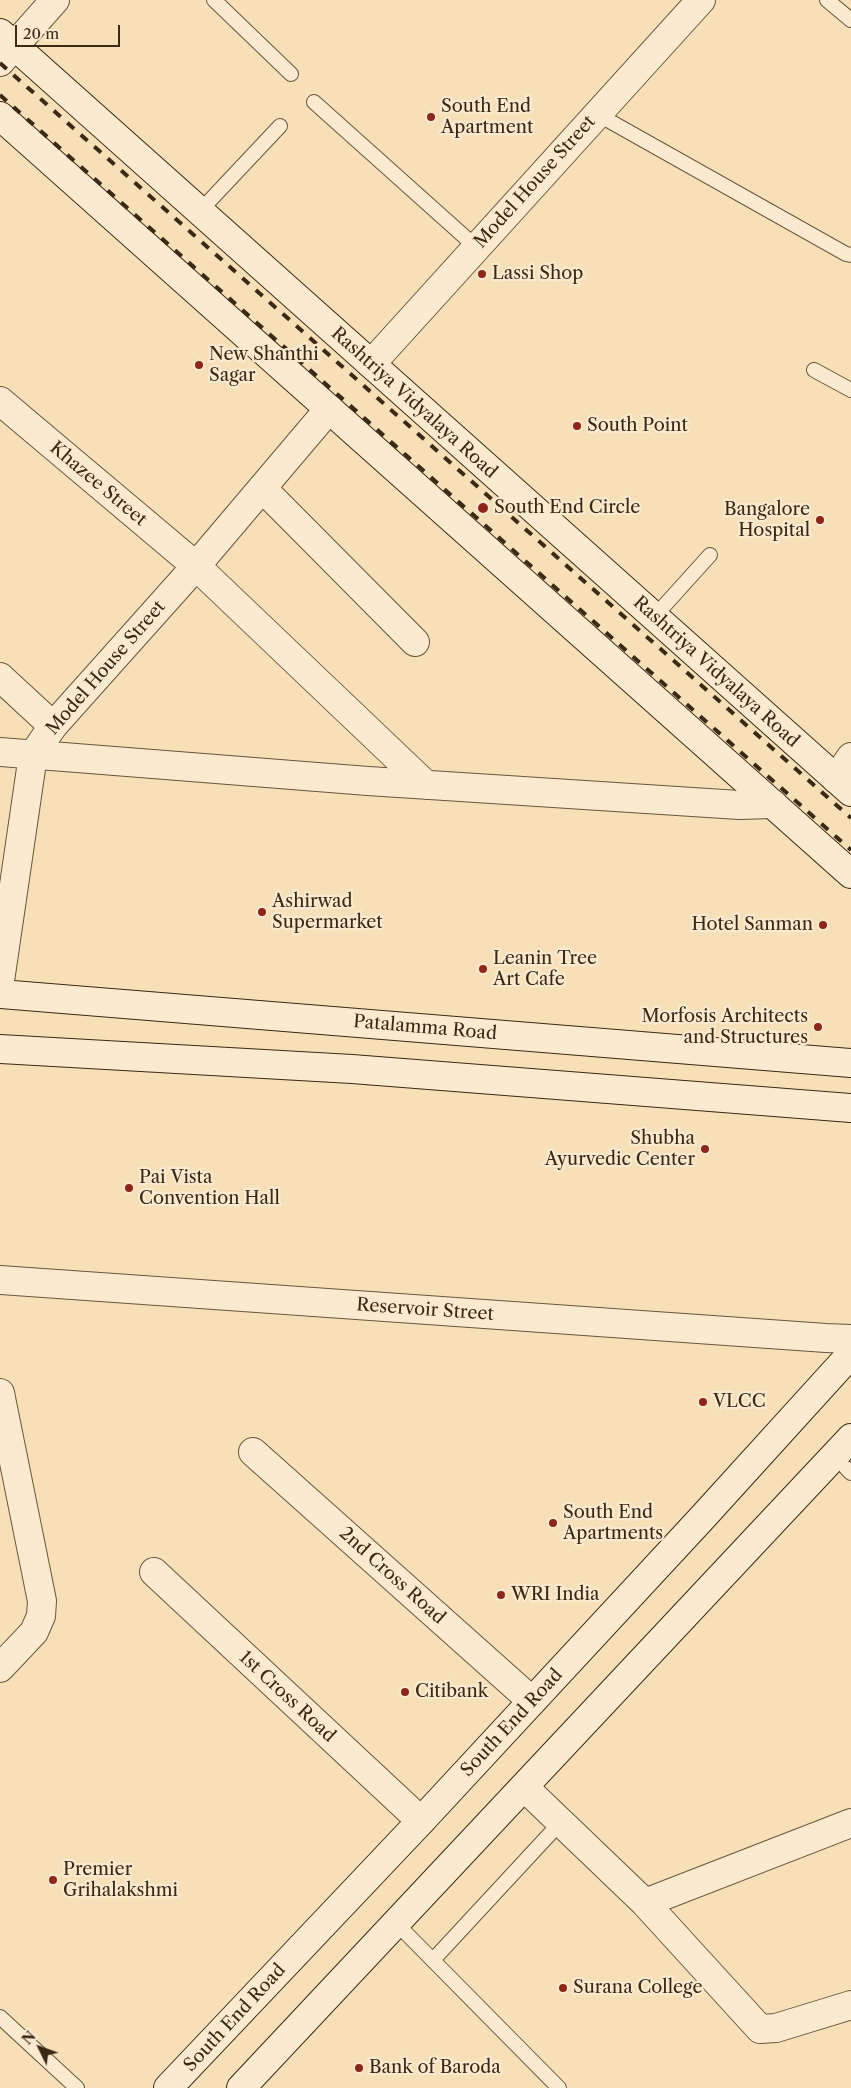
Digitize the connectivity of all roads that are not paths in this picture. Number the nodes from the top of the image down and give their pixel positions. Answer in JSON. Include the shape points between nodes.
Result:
{"nodes":[{"id":1,"x":55,"y":0,"type":"edge"},
{"id":2,"x":214,"y":0,"type":"edge"},
{"id":3,"x":701,"y":0,"type":"edge"},
{"id":4,"x":827,"y":0,"type":"edge"},
{"id":5,"x":851,"y":20,"type":"edge"},
{"id":6,"x":5,"y":47,"type":"edge"},
{"id":7,"x":291,"y":74,"type":"dead end"},
{"id":8,"x":314,"y":102,"type":"dead end"},
{"id":9,"x":597,"y":114,"type":"junction"},
{"id":10,"x":0,"y":116,"type":"edge"},
{"id":11,"x":280,"y":126,"type":"dead end"},
{"id":12,"x":200,"y":211,"type":"junction"},
{"id":13,"x":476,"y":247,"type":"junction"},
{"id":14,"x":851,"y":255,"type":"edge"},
{"id":15,"x":370,"y":364,"type":"junction"},
{"id":16,"x":814,"y":370,"type":"dead end"},
{"id":17,"x":851,"y":390,"type":"edge"},
{"id":18,"x":0,"y":402,"type":"edge"},
{"id":19,"x":329,"y":409,"type":"junction"},
{"id":20,"x":262,"y":488,"type":"junction"},
{"id":21,"x":710,"y":555,"type":"dead end"},
{"id":22,"x":196,"y":566,"type":"junction"},
{"id":23,"x":654,"y":617,"type":"junction"},
{"id":24,"x":415,"y":642,"type":"dead end"},
{"id":25,"x":0,"y":677,"type":"edge"},
{"id":26,"x":53,"y":726,"type":"junction"},
{"id":27,"x":0,"y":752,"type":"edge"},
{"id":28,"x":33,"y":755,"type":"junction"},
{"id":29,"x":851,"y":757,"type":"edge"},
{"id":30,"x":426,"y":785,"type":"junction"},
{"id":31,"x":843,"y":786,"type":"edge"},
{"id":32,"x":773,"y":804,"type":"junction"},
{"id":33,"x":851,"y":874,"type":"edge"},
{"id":34,"x":0,"y":981,"type":"edge"},
{"id":35,"x":0,"y":994,"type":"edge"},
{"id":36,"x":0,"y":1048,"type":"edge"},
{"id":37,"x":851,"y":1063,"type":"edge"},
{"id":38,"x":851,"y":1108,"type":"edge"},
{"id":39,"x":0,"y":1280,"type":"edge"},
{"id":40,"x":851,"y":1339,"type":"edge"},
{"id":41,"x":851,"y":1354,"type":"edge"},
{"id":42,"x":0,"y":1393,"type":"edge"},
{"id":43,"x":851,"y":1438,"type":"edge"},
{"id":44,"x":253,"y":1452,"type":"dead end"},
{"id":45,"x":849,"y":1469,"type":"edge"},
{"id":46,"x":804,"y":1488,"type":"junction"},
{"id":47,"x":154,"y":1572,"type":"dead end"},
{"id":48,"x":0,"y":1668,"type":"edge"},
{"id":49,"x":532,"y":1701,"type":"junction"},
{"id":50,"x":524,"y":1787,"type":"junction"},
{"id":51,"x":421,"y":1821,"type":"junction"},
{"id":52,"x":560,"y":1823,"type":"junction"},
{"id":53,"x":851,"y":1823,"type":"edge"},
{"id":54,"x":646,"y":1904,"type":"junction"},
{"id":55,"x":396,"y":1923,"type":"junction"},
{"id":56,"x":433,"y":1960,"type":"junction"},
{"id":57,"x":851,"y":2005,"type":"edge"},
{"id":58,"x":0,"y":2017,"type":"edge"},
{"id":59,"x":73,"y":2087,"type":"edge"},
{"id":60,"x":168,"y":2088,"type":"edge"},
{"id":61,"x":242,"y":2088,"type":"edge"},
{"id":62,"x":559,"y":2088,"type":"edge"}],
"edges":[{"from":1,"to":6,"type":"main road"},
{"from":2,"to":7,"type":"lane"},
{"from":3,"to":9,"type":"main road","name":"Model House Street"},
{"from":4,"to":5,"type":"lane"},
{"from":6,"to":12,"type":"main road","name":"Rashtriya Vidyalaya Road"},
{"from":8,"to":13,"type":"lane"},
{"from":9,"to":13,"type":"main road","name":"Model House Street"},
{"from":9,"to":14,"type":"lane"},
{"from":10,"to":19,"type":"main road"},
{"from":11,"to":12,"type":"lane"},
{"from":12,"to":15,"type":"main road","name":"Rashtriya Vidyalaya Road"},
{"from":13,"to":15,"type":"main road","name":"Model House Street"},
{"from":15,"to":23,"type":"main road","name":"Rashtriya Vidyalaya Road"},
{"from":16,"to":17,"type":"lane"},
{"from":18,"to":22,"type":"main road","name":"Khazee Street"},
{"from":19,"to":20,"type":"main road","name":"Model House Street"},
{"from":19,"to":32,"type":"main road"},
{"from":20,"to":22,"type":"main road","name":"Model House Street"},
{"from":20,"to":24,"type":"main road"},
{"from":21,"to":23,"type":"lane"},
{"from":22,"to":26,"type":"main road","name":"Model House Street"},
{"from":22,"to":30,"type":"main road","name":"Khazee Street"},
{"from":23,"to":31,"type":"main road","name":"Rashtriya Vidyalaya Road"},
{"from":25,"to":26,"type":"main road"},
{"from":26,"to":28,"type":"main road","name":"Model House Street"},
{"from":27,"to":28,"type":"main road"},
{"from":28,"to":30,"type":"main road"},
{"from":28,"to":34,"type":"main road","name":"Model House Street"},
{"from":29,"to":31,"type":"main road"},
{"from":30,"to":32,"type":"main road","via":[[739,805]]},
{"from":32,"to":33,"type":"main road"},
{"from":35,"to":37,"type":"main road","name":"Patalamma Road"},
{"from":36,"to":38,"type":"main road","via":[[352,1069]]},
{"from":39,"to":40,"type":"main road","name":"Reservoir Street"},
{"from":41,"to":49,"type":"main road","name":"South End Road"},
{"from":42,"to":48,"type":"main road","via":[[42,1602],[41,1616],[34,1632]]},
{"from":43,"to":46,"type":"main road"},
{"from":44,"to":49,"type":"main road","name":"2nd Cross Road"},
{"from":45,"to":46,"type":"main road"},
{"from":46,"to":50,"type":"main road"},
{"from":47,"to":51,"type":"main road","name":"1st Cross Road"},
{"from":49,"to":51,"type":"main road","name":"South End Road"},
{"from":50,"to":52,"type":"main road"},
{"from":50,"to":55,"type":"main road"},
{"from":51,"to":60,"type":"main road","name":"South End Road"},
{"from":52,"to":54,"type":"main road"},
{"from":52,"to":56,"type":"lane"},
{"from":53,"to":54,"type":"main road"},
{"from":54,"to":57,"type":"main road","via":[[760,2029],[776,2028]]},
{"from":55,"to":56,"type":"lane"},
{"from":55,"to":61,"type":"main road"},
{"from":56,"to":62,"type":"lane"},
{"from":58,"to":59,"type":"lane"}]}
